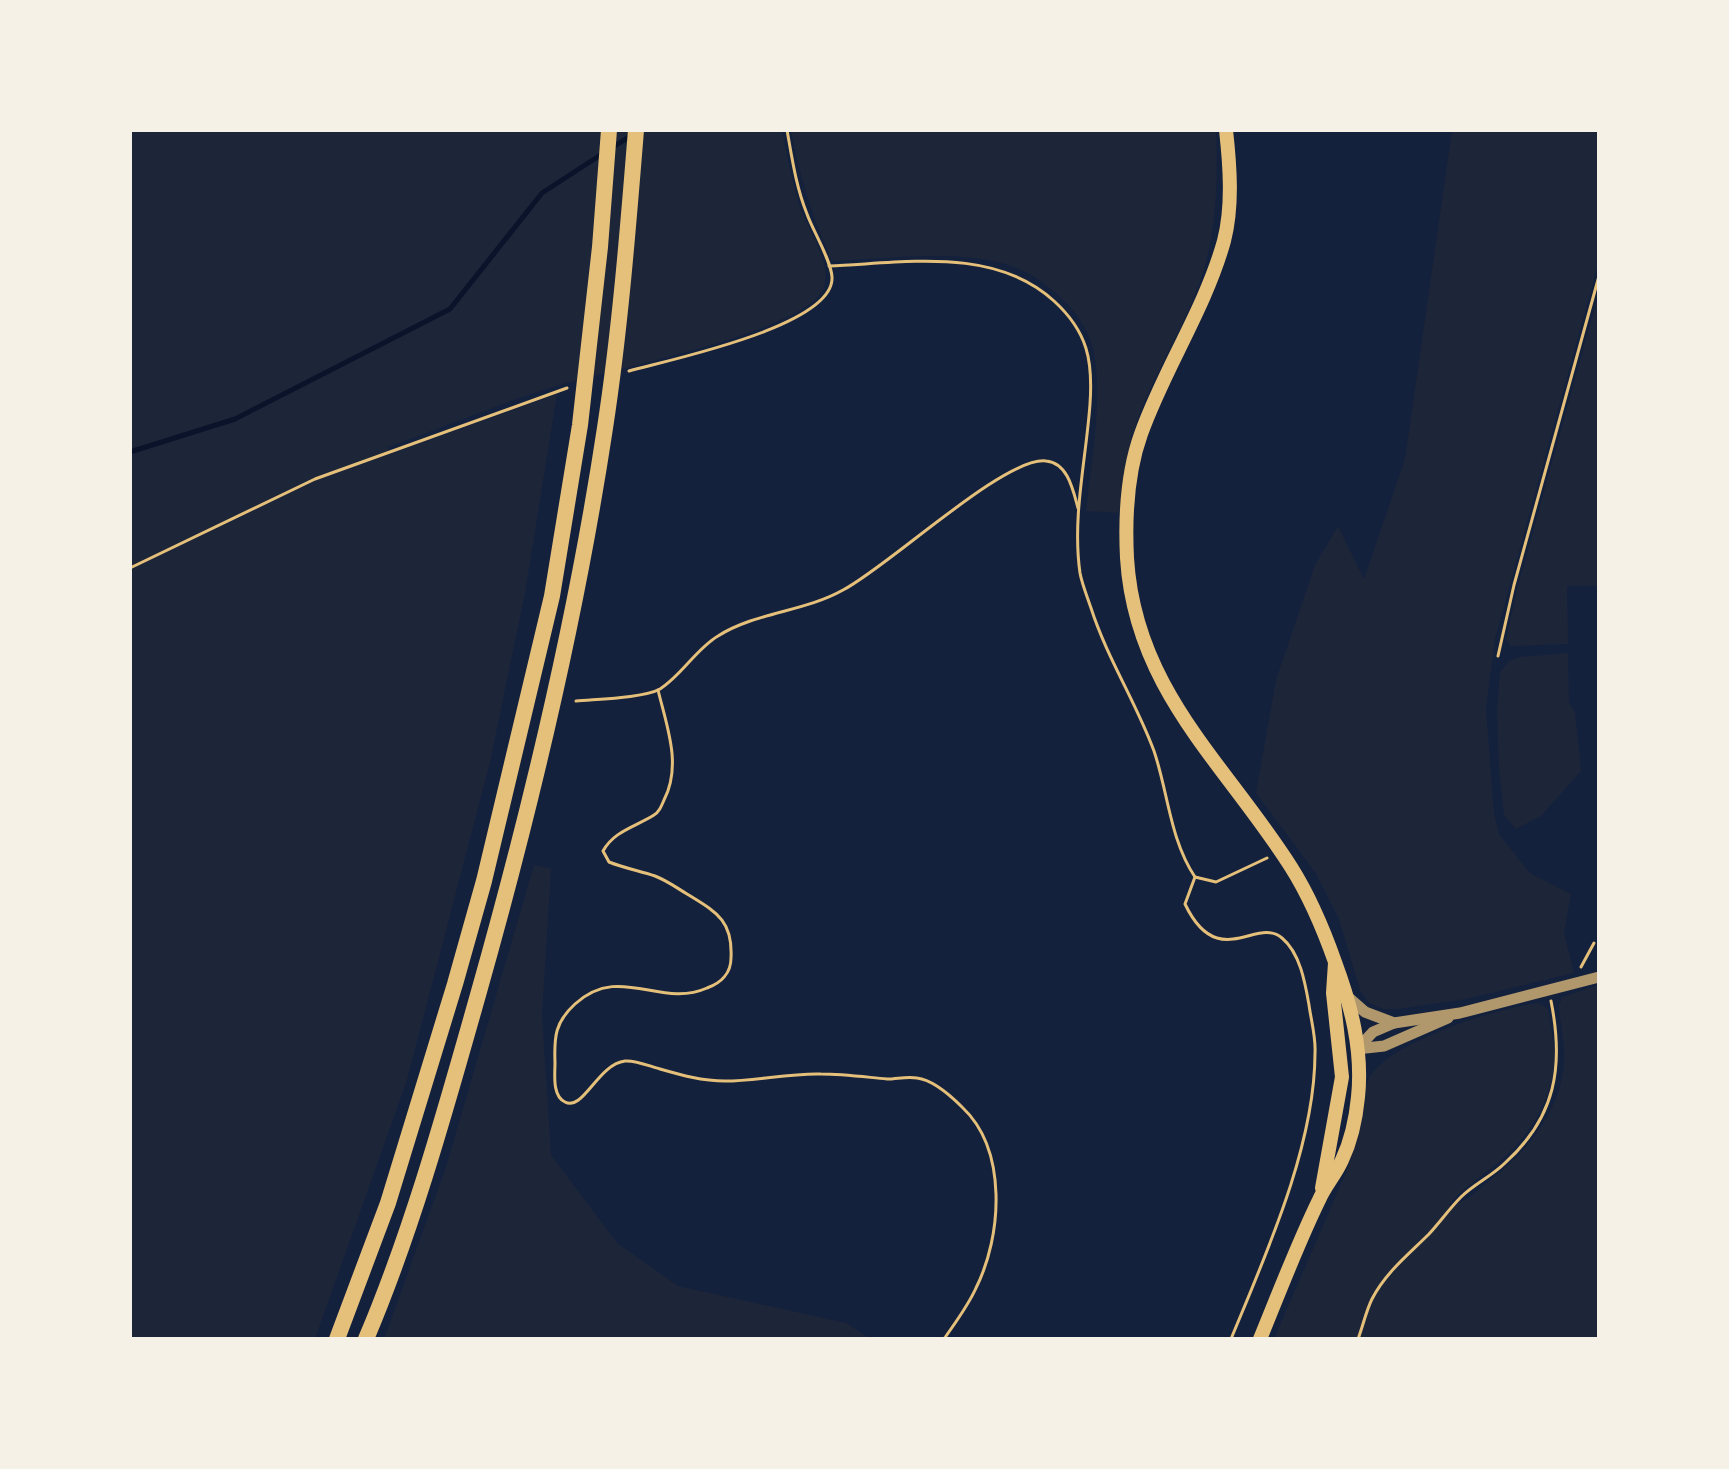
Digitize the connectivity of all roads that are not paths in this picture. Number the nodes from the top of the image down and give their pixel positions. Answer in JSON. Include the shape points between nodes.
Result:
{"nodes":[{"id":1,"x":609,"y":130,"type":"edge"},
{"id":2,"x":636,"y":130,"type":"edge"},
{"id":3,"x":1226,"y":130,"type":"edge"},
{"id":4,"x":1335,"y":961,"type":"junction"},
{"id":5,"x":1599,"y":977,"type":"edge"},
{"id":6,"x":1349,"y":998,"type":"junction"},
{"id":7,"x":1460,"y":1013,"type":"junction"},
{"id":8,"x":1394,"y":1023,"type":"junction"},
{"id":9,"x":1357,"y":1049,"type":"junction"},
{"id":10,"x":1342,"y":1077,"type":"junction"},
{"id":11,"x":1320,"y":1196,"type":"junction"},
{"id":12,"x":337,"y":1339,"type":"edge"},
{"id":13,"x":366,"y":1339,"type":"edge"},
{"id":14,"x":1260,"y":1339,"type":"edge"}],
"edges":[{"from":1,"to":12,"type":"highway","via":[[580,425],[552,596],[455,984],[388,1203]]},
{"from":2,"to":13,"type":"highway","via":[[606,427],[539,771],[439,1127]]},
{"from":3,"to":4,"type":"main road","via":[[1230,200],[1225,239],[1141,435],[1132,473],[1127,515],[1132,598],[1154,670],[1281,851],[1311,901]]},
{"from":4,"to":6,"type":"main road"},
{"from":4,"to":10,"type":"main road"},
{"from":5,"to":7,"type":"street"},
{"from":6,"to":8,"type":"street","via":[[1365,1012]]},
{"from":6,"to":9,"type":"main road"},
{"from":7,"to":8,"type":"street"},
{"from":7,"to":9,"type":"street","via":[[1384,1046]]},
{"from":8,"to":9,"type":"street","via":[[1373,1032]]},
{"from":9,"to":10,"type":"main road"},
{"from":9,"to":11,"type":"main road","via":[[1354,1120],[1342,1161]]},
{"from":10,"to":11,"type":"main road"},
{"from":11,"to":14,"type":"main road"}]}
